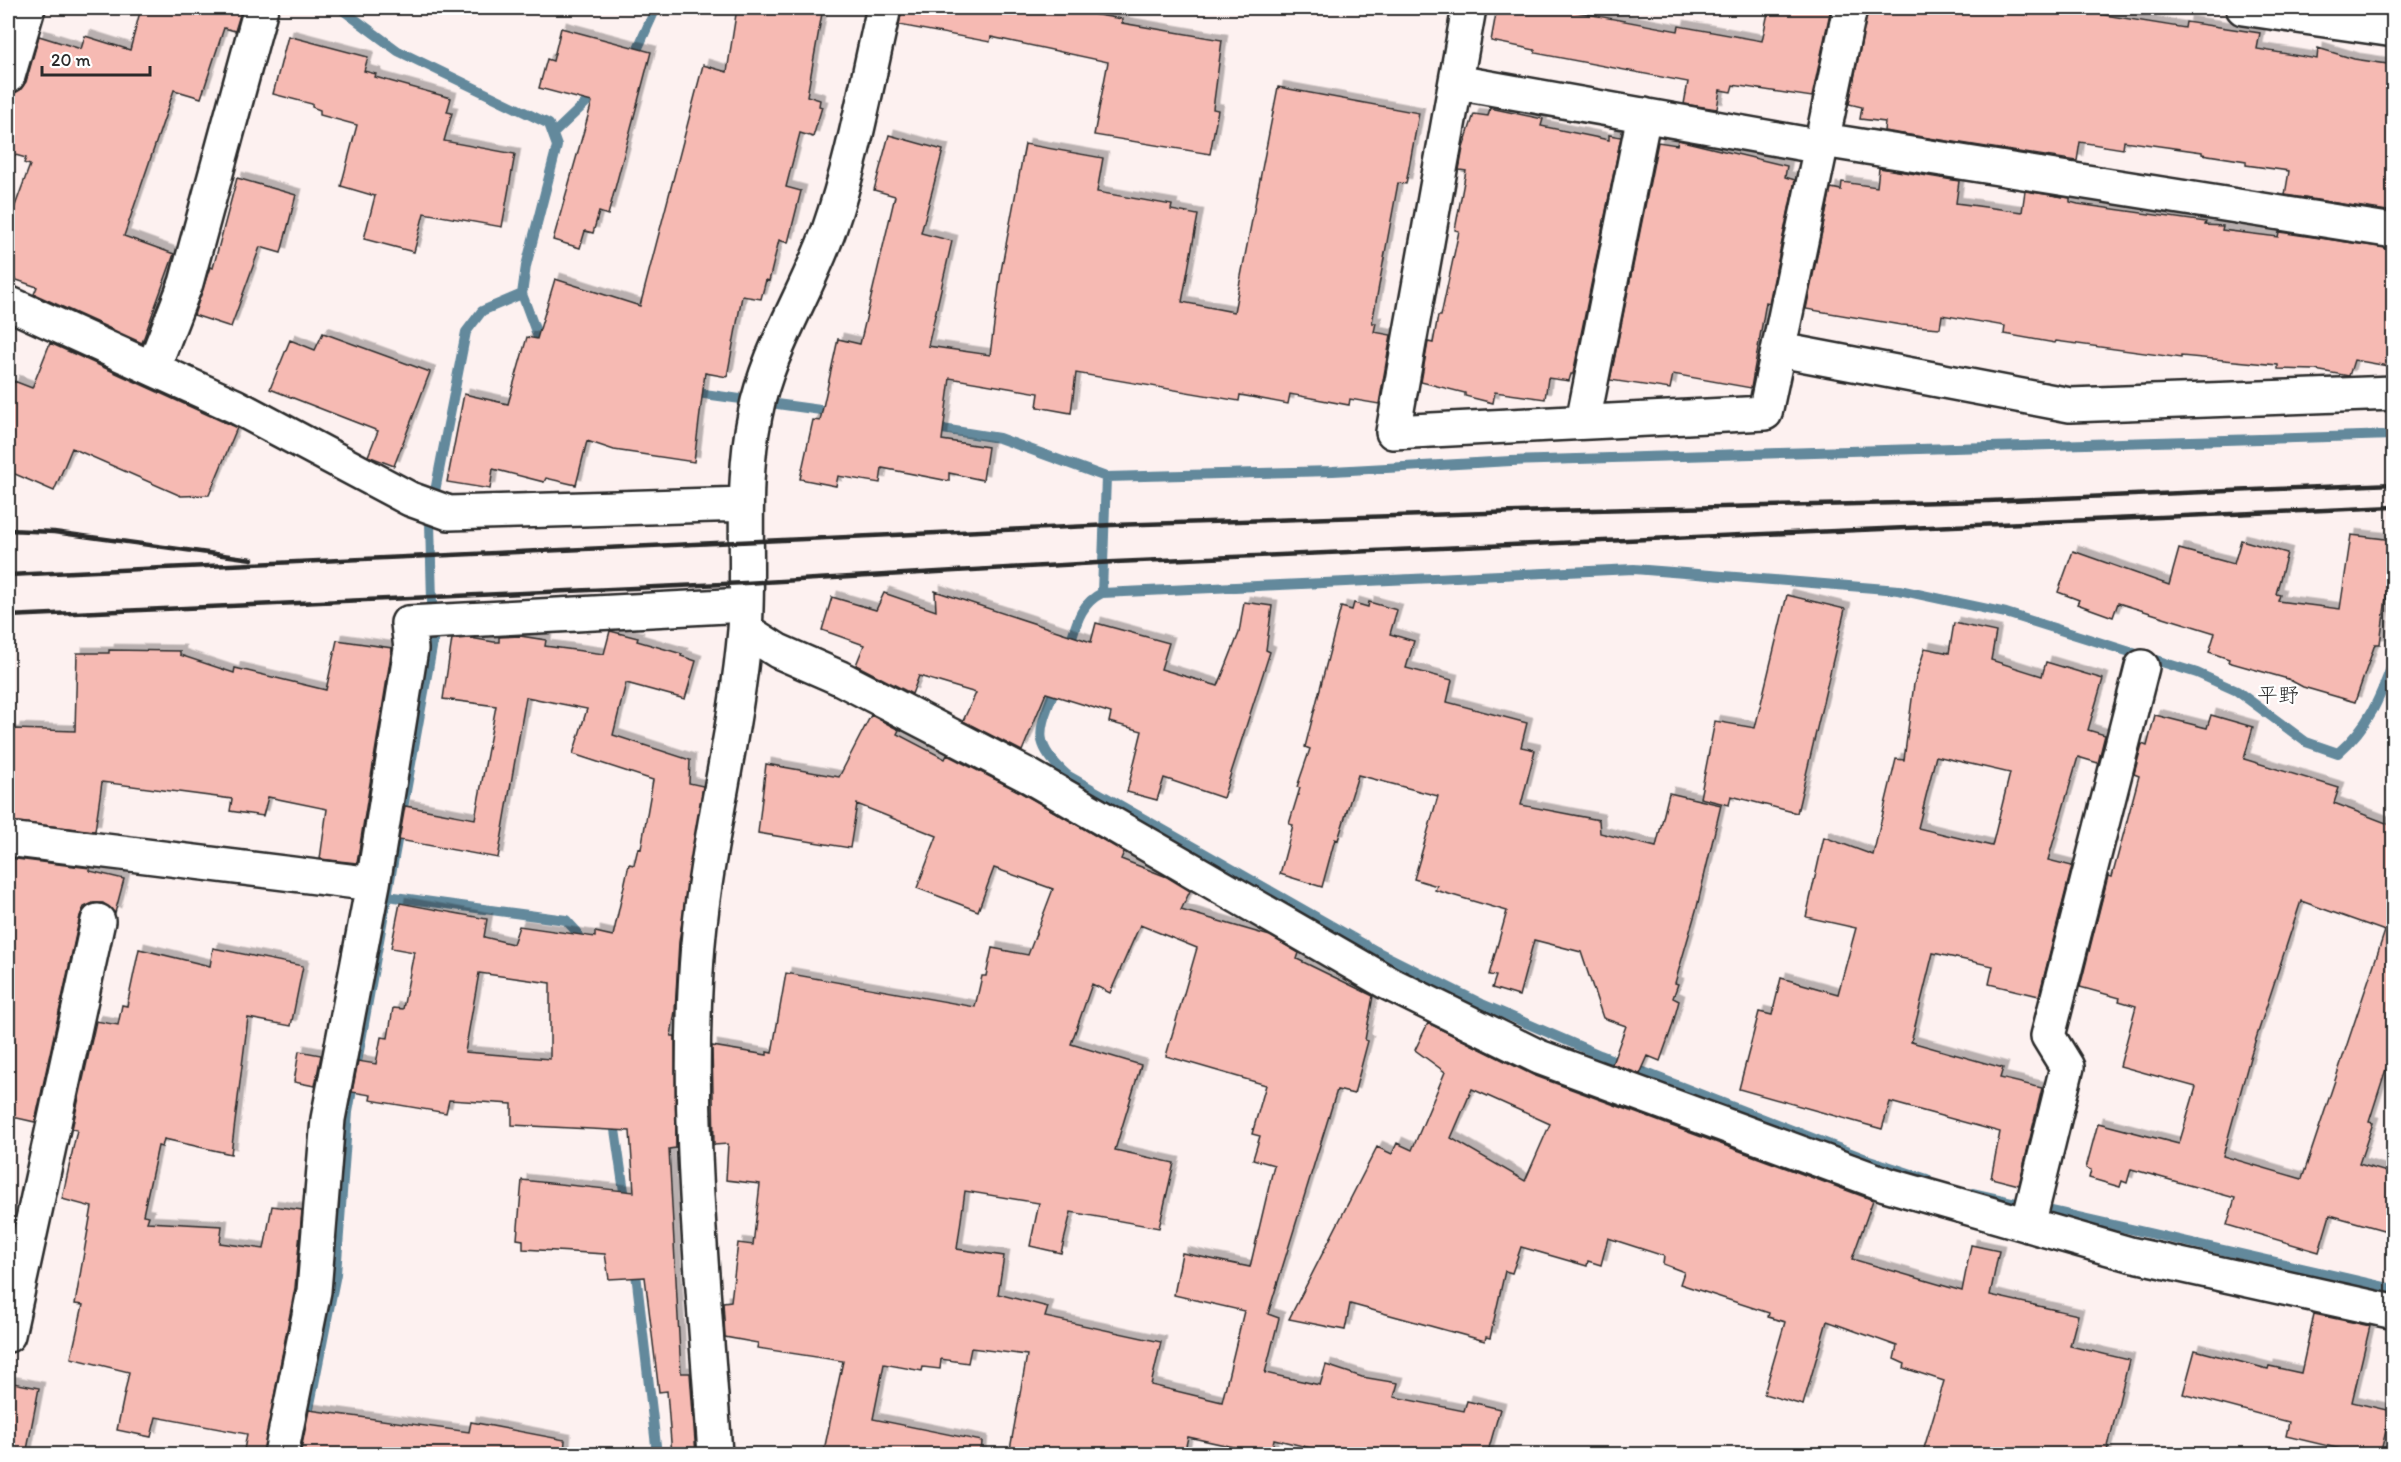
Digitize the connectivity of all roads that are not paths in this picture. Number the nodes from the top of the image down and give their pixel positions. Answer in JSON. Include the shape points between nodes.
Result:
{"nodes":[{"id":1,"x":28,"y":8,"type":"edge"},
{"id":2,"x":261,"y":8,"type":"edge"},
{"id":3,"x":884,"y":8,"type":"edge"},
{"id":4,"x":1469,"y":8,"type":"edge"},
{"id":5,"x":1850,"y":8,"type":"edge"},
{"id":6,"x":2243,"y":8,"type":"edge"},
{"id":7,"x":2394,"y":30,"type":"edge"},
{"id":8,"x":8,"y":76,"type":"edge"},
{"id":9,"x":1456,"y":82,"type":"junction"},
{"id":10,"x":1644,"y":115,"type":"junction"},
{"id":11,"x":1823,"y":143,"type":"junction"},
{"id":12,"x":2394,"y":231,"type":"edge"},
{"id":13,"x":8,"y":303,"type":"edge"},
{"id":14,"x":1780,"y":350,"type":"junction"},
{"id":15,"x":153,"y":368,"type":"junction"},
{"id":16,"x":2394,"y":393,"type":"edge"},
{"id":17,"x":1583,"y":422,"type":"junction"},
{"id":18,"x":746,"y":504,"type":"junction"},
{"id":19,"x":745,"y":617,"type":"junction"},
{"id":20,"x":2142,"y":667,"type":"dead end"},
{"id":21,"x":8,"y":839,"type":"edge"},
{"id":22,"x":373,"y":884,"type":"junction"},
{"id":23,"x":98,"y":921,"type":"dead end"},
{"id":24,"x":2031,"y":1213,"type":"junction"},
{"id":25,"x":2394,"y":1312,"type":"edge"},
{"id":26,"x":8,"y":1335,"type":"edge"},
{"id":27,"x":280,"y":1455,"type":"edge"},
{"id":28,"x":715,"y":1455,"type":"edge"}],
"edges":[{"from":1,"to":8,"type":"street"},
{"from":2,"to":15,"type":"street","via":[[186,283]]},
{"from":3,"to":18,"type":"street","via":[[830,226],[763,385],[754,417]]},
{"from":4,"to":9,"type":"street"},
{"from":5,"to":11,"type":"street"},
{"from":6,"to":7,"type":"street"},
{"from":9,"to":10,"type":"street"},
{"from":9,"to":17,"type":"street","via":[[1393,432]]},
{"from":10,"to":11,"type":"street"},
{"from":10,"to":17,"type":"street"},
{"from":11,"to":12,"type":"street"},
{"from":11,"to":14,"type":"street"},
{"from":13,"to":15,"type":"street"},
{"from":14,"to":16,"type":"street","via":[[2070,405]]},
{"from":14,"to":17,"type":"street","via":[[1765,413]]},
{"from":15,"to":18,"type":"street","via":[[449,513]]},
{"from":18,"to":19,"type":"street"},
{"from":19,"to":22,"type":"street","via":[[408,623],[411,649]]},
{"from":19,"to":24,"type":"street","via":[[778,651],[840,678],[1029,776],[1388,983],[1539,1057],[1885,1184]]},
{"from":19,"to":28,"type":"street","via":[[698,942],[695,1009],[693,1118]]},
{"from":20,"to":24,"type":"street","via":[[2048,1036],[2067,1067]]},
{"from":21,"to":22,"type":"street"},
{"from":22,"to":27,"type":"street","via":[[328,1119],[314,1291]]},
{"from":23,"to":26,"type":"street"},
{"from":24,"to":25,"type":"street","via":[[2130,1254]]}]}
